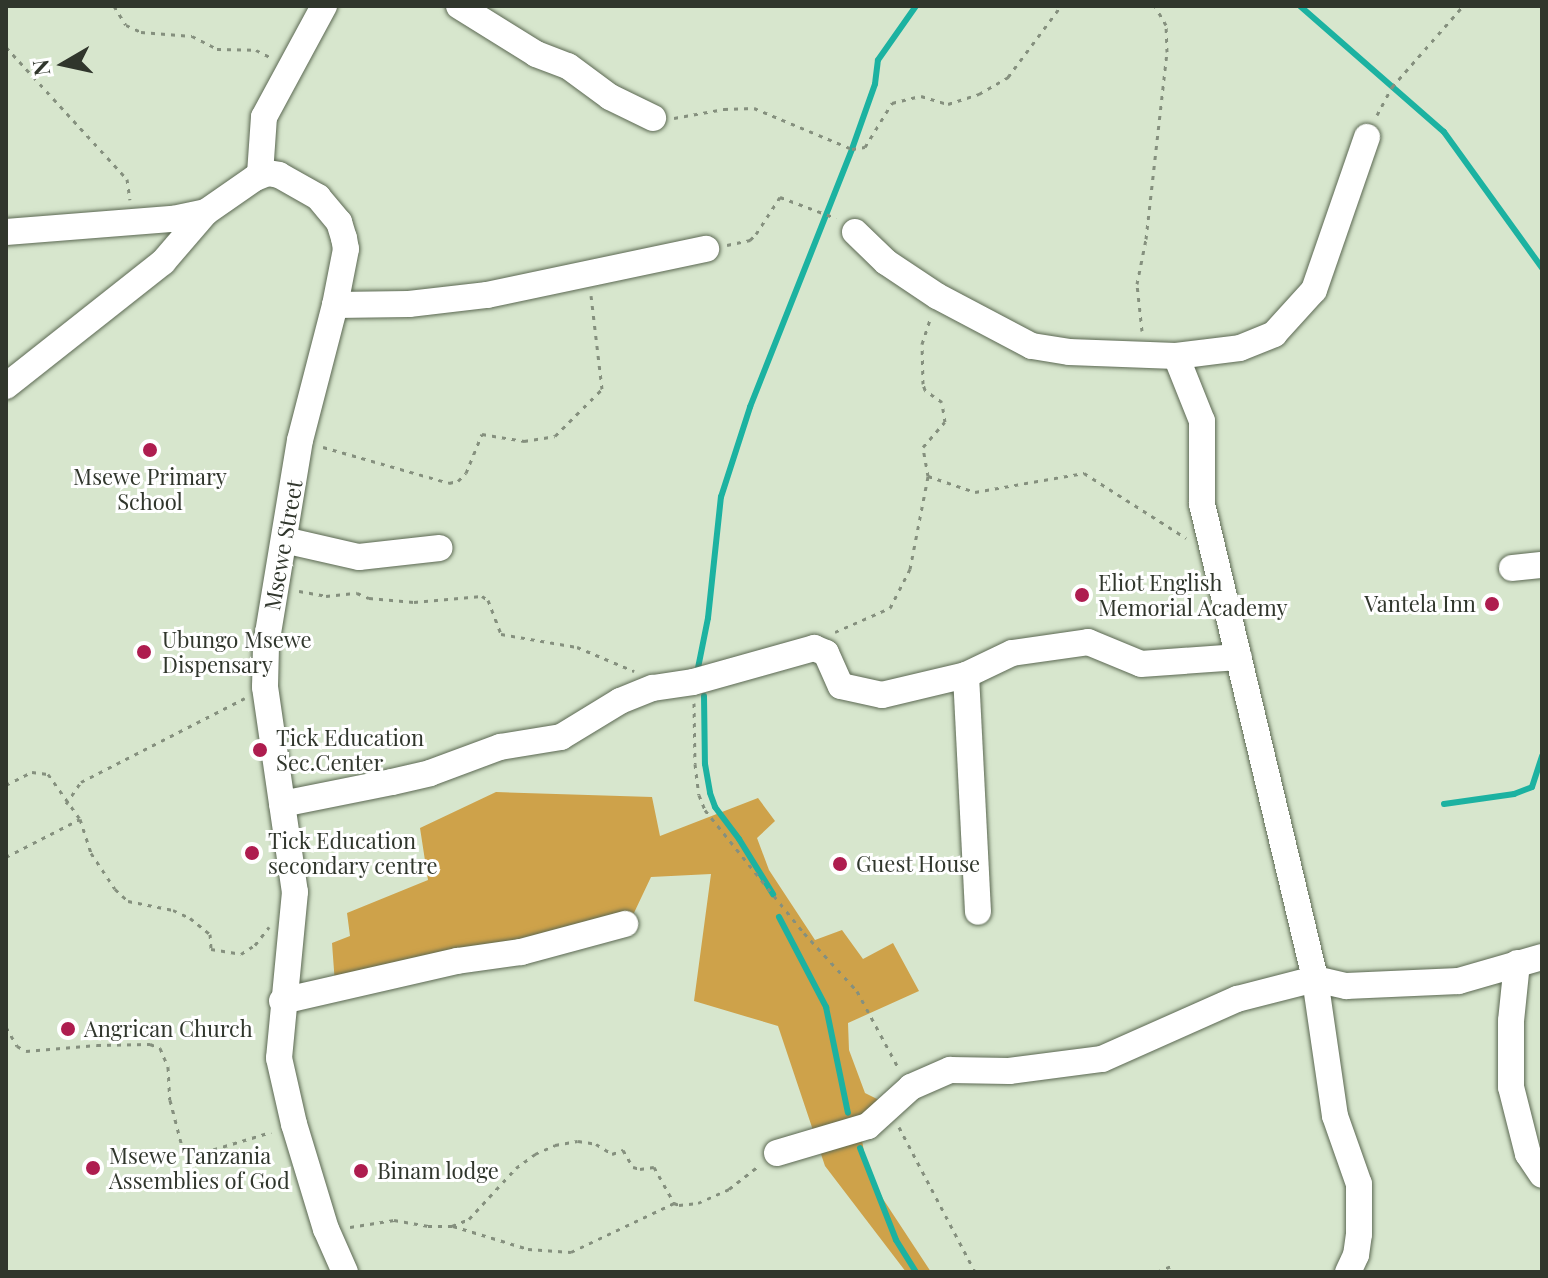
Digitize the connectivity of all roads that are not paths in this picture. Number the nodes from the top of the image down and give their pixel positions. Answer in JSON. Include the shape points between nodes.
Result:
{"nodes":[{"id":1,"x":324,"y":6,"type":"edge"},
{"id":2,"x":459,"y":6,"type":"edge"},
{"id":3,"x":653,"y":118,"type":"road end"},
{"id":4,"x":1367,"y":137,"type":"road end"},
{"id":5,"x":260,"y":174,"type":"junction"},
{"id":6,"x":206,"y":212,"type":"junction"},
{"id":7,"x":846,"y":225,"type":"road end"},
{"id":8,"x":6,"y":232,"type":"edge"},
{"id":9,"x":706,"y":249,"type":"road end"},
{"id":10,"x":335,"y":305,"type":"junction"},
{"id":11,"x":1176,"y":356,"type":"junction"},
{"id":12,"x":6,"y":386,"type":"edge"},
{"id":13,"x":284,"y":540,"type":"junction"},
{"id":14,"x":439,"y":548,"type":"dead end"},
{"id":15,"x":1542,"y":565,"type":"edge"},
{"id":16,"x":1512,"y":568,"type":"dead end"},
{"id":17,"x":1239,"y":657,"type":"junction"},
{"id":18,"x":966,"y":675,"type":"junction"},
{"id":19,"x":282,"y":804,"type":"junction"},
{"id":20,"x":978,"y":912,"type":"dead end"},
{"id":21,"x":625,"y":924,"type":"dead end"},
{"id":22,"x":1529,"y":960,"type":"edge"},
{"id":23,"x":1315,"y":979,"type":"junction"},
{"id":24,"x":282,"y":1001,"type":"junction"},
{"id":25,"x":777,"y":1153,"type":"road end"},
{"id":26,"x":1542,"y":1175,"type":"edge"},
{"id":27,"x":345,"y":1272,"type":"edge"},
{"id":28,"x":1348,"y":1272,"type":"edge"}],
"edges":[{"from":1,"to":5,"type":"street","via":[[264,117]]},
{"from":2,"to":3,"type":"street"},
{"from":4,"to":11,"type":"street","via":[[1314,290],[1290,321],[1249,345]]},
{"from":5,"to":6,"type":"street"},
{"from":5,"to":10,"type":"street","name":"Msewe Street","via":[[279,175],[318,197],[339,222],[346,249]]},
{"from":6,"to":8,"type":"street"},
{"from":6,"to":12,"type":"street","via":[[163,262]]},
{"from":7,"to":11,"type":"street","via":[[886,262],[937,296],[1032,346]]},
{"from":9,"to":10,"type":"street","via":[[487,295],[385,306]]},
{"from":10,"to":13,"type":"street","name":"Msewe Street","via":[[300,440]]},
{"from":11,"to":17,"type":"street","via":[[1202,421],[1202,504]]},
{"from":13,"to":14,"type":"street","via":[[359,557]]},
{"from":13,"to":19,"type":"street","name":"Msewe Street","via":[[266,646],[265,687]]},
{"from":15,"to":16,"type":"street"},
{"from":17,"to":18,"type":"street","via":[[1141,664],[1088,642],[1012,653]]},
{"from":17,"to":23,"type":"street"},
{"from":18,"to":19,"type":"street","via":[[882,695],[864,694],[841,686],[820,648],[653,688],[620,701],[561,737],[500,747],[405,779]]},
{"from":18,"to":20,"type":"street"},
{"from":19,"to":24,"type":"street","name":"Msewe Street","via":[[295,892]]},
{"from":21,"to":24,"type":"street","via":[[521,952],[457,961]]},
{"from":22,"to":23,"type":"street","via":[[1459,981],[1346,986]]},
{"from":22,"to":26,"type":"street","via":[[1511,1021],[1511,1087],[1528,1154]]},
{"from":23,"to":25,"type":"street","via":[[1237,999],[1102,1059],[1009,1071],[950,1070],[911,1087],[868,1126]]},
{"from":23,"to":28,"type":"street","via":[[1335,1116],[1359,1184],[1359,1234]]},
{"from":24,"to":27,"type":"street","name":"Msewe Street","via":[[279,1058],[294,1124]]}]}
